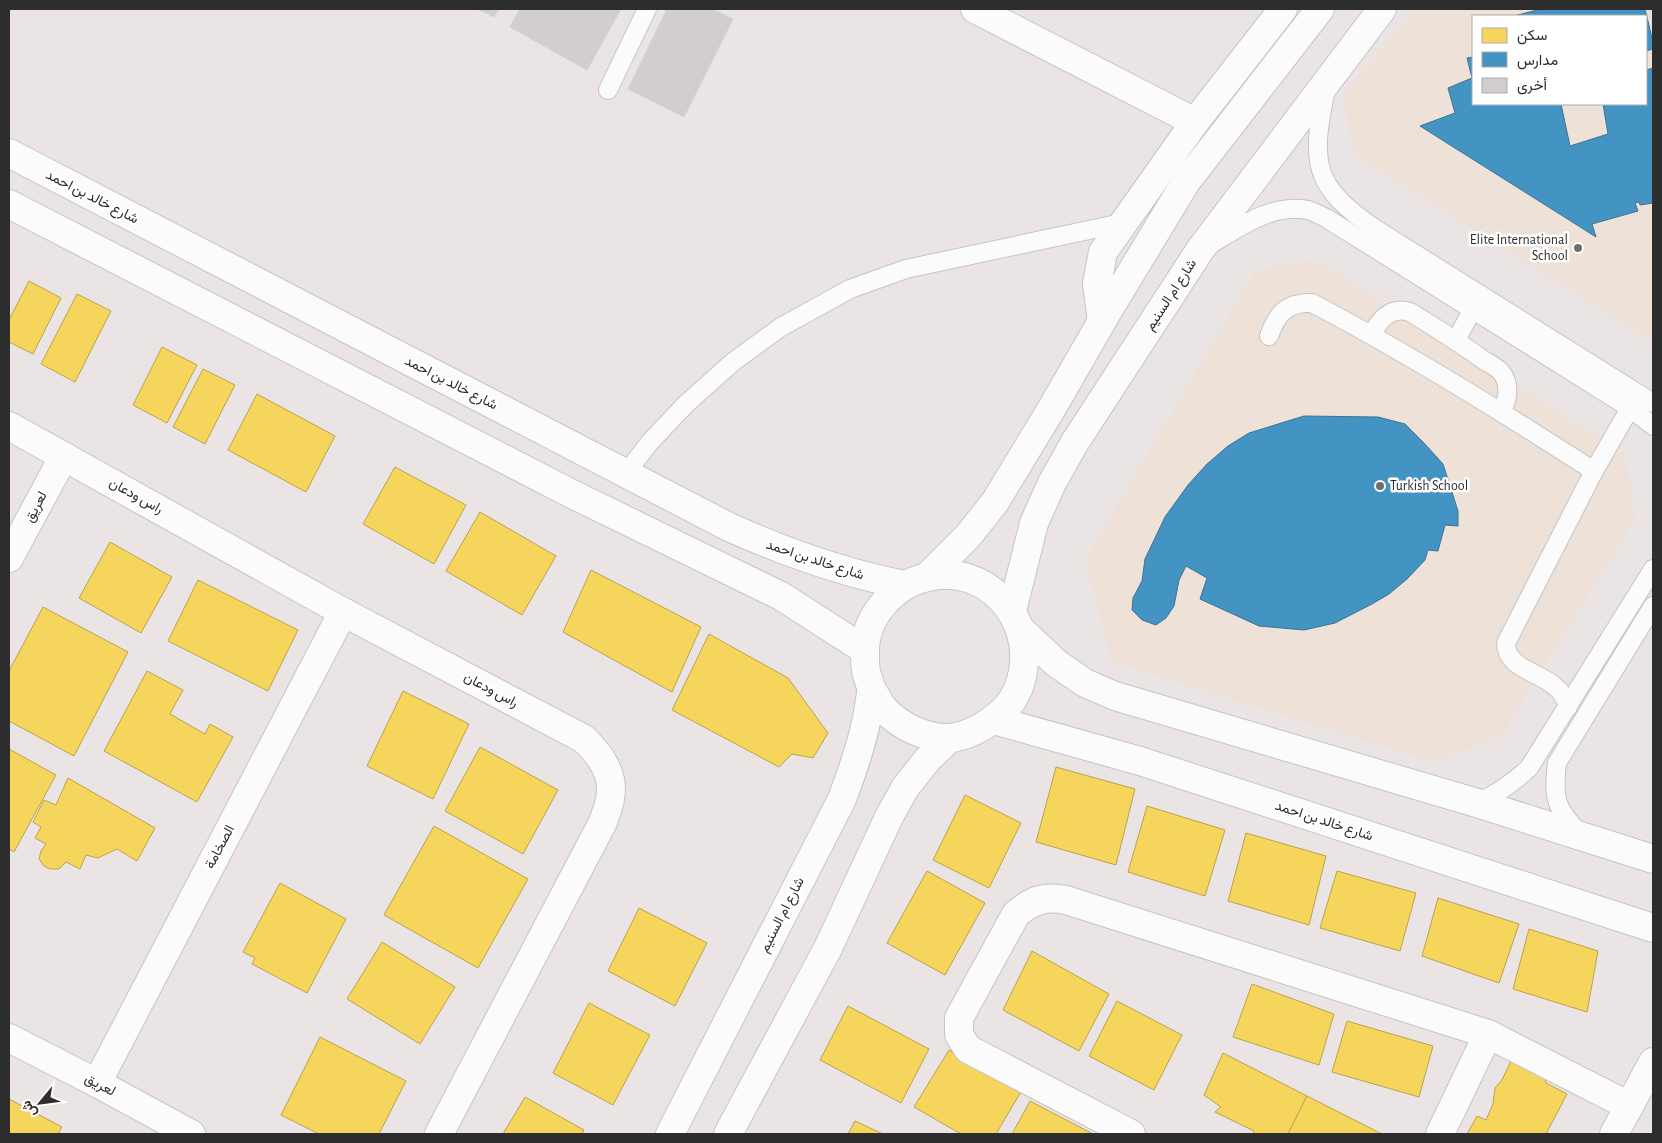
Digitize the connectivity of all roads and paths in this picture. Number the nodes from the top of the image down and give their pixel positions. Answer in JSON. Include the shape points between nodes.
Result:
{"nodes":[{"id":1,"x":648,"y":9,"type":"edge"},
{"id":2,"x":975,"y":9,"type":"edge"},
{"id":3,"x":1283,"y":9,"type":"edge"},
{"id":4,"x":1320,"y":9,"type":"edge"},
{"id":5,"x":1382,"y":9,"type":"edge"},
{"id":6,"x":1329,"y":78,"type":"junction"},
{"id":7,"x":608,"y":90,"type":"dead end"},
{"id":8,"x":1195,"y":122,"type":"junction"},
{"id":9,"x":9,"y":154,"type":"edge"},
{"id":10,"x":9,"y":204,"type":"edge"},
{"id":11,"x":1122,"y":223,"type":"junction"},
{"id":12,"x":1200,"y":250,"type":"junction"},
{"id":13,"x":1473,"y":309,"type":"junction"},
{"id":14,"x":1102,"y":321,"type":"junction"},
{"id":15,"x":1372,"y":334,"type":"junction"},
{"id":16,"x":1269,"y":336,"type":"dead end"},
{"id":17,"x":1456,"y":340,"type":"junction"},
{"id":18,"x":1653,"y":403,"type":"edge"},
{"id":19,"x":1630,"y":408,"type":"junction"},
{"id":20,"x":1501,"y":412,"type":"junction"},
{"id":21,"x":9,"y":426,"type":"edge"},
{"id":22,"x":1653,"y":426,"type":"edge"},
{"id":23,"x":64,"y":456,"type":"junction"},
{"id":24,"x":1594,"y":471,"type":"junction"},
{"id":25,"x":626,"y":473,"type":"junction"},
{"id":26,"x":9,"y":558,"type":"edge"},
{"id":27,"x":1653,"y":569,"type":"edge"},
{"id":28,"x":916,"y":581,"type":"junction"},
{"id":29,"x":1653,"y":606,"type":"edge"},
{"id":30,"x":343,"y":612,"type":"junction"},
{"id":31,"x":1016,"y":619,"type":"junction"},
{"id":32,"x":864,"y":650,"type":"junction"},
{"id":33,"x":872,"y":688,"type":"junction"},
{"id":34,"x":1568,"y":707,"type":"junction"},
{"id":35,"x":994,"y":720,"type":"junction"},
{"id":36,"x":950,"y":738,"type":"junction"},
{"id":37,"x":1477,"y":803,"type":"junction"},
{"id":38,"x":1584,"y":838,"type":"junction"},
{"id":39,"x":1653,"y":859,"type":"edge"},
{"id":40,"x":1650,"y":929,"type":"edge"},
{"id":41,"x":1488,"y":1034,"type":"junction"},
{"id":42,"x":9,"y":1038,"type":"edge"},
{"id":43,"x":1653,"y":1062,"type":"edge"},
{"id":44,"x":97,"y":1082,"type":"junction"},
{"id":45,"x":1629,"y":1106,"type":"junction"},
{"id":46,"x":191,"y":1134,"type":"edge"},
{"id":47,"x":439,"y":1134,"type":"edge"},
{"id":48,"x":670,"y":1134,"type":"edge"},
{"id":49,"x":728,"y":1134,"type":"edge"},
{"id":50,"x":1131,"y":1134,"type":"edge"},
{"id":51,"x":1440,"y":1134,"type":"edge"},
{"id":52,"x":1614,"y":1134,"type":"edge"}],
"edges":[{"from":1,"to":7,"type":"lane"},
{"from":2,"to":8,"type":"main road"},
{"from":3,"to":8,"type":"main road"},
{"from":4,"to":14,"type":"main road","via":[[1186,182]]},
{"from":5,"to":6,"type":"main road","name":"شارع ام السنيم"},
{"from":6,"to":12,"type":"main road","name":"شارع ام السنيم"},
{"from":6,"to":18,"type":"lane","via":[[1318,129],[1317,155],[1323,178],[1338,200],[1377,230]]},
{"from":8,"to":11,"type":"main road"},
{"from":9,"to":25,"type":"main road","name":"شارع خالد بن احمد"},
{"from":10,"to":32,"type":"main road","via":[[572,494],[781,596]]},
{"from":11,"to":14,"type":"main road","via":[[1103,252],[1099,268],[1097,284]]},
{"from":11,"to":25,"type":"lane","via":[[906,269],[850,289],[781,327],[733,362],[686,404]]},
{"from":12,"to":13,"type":"lane","via":[[1259,216],[1282,210],[1307,210],[1333,222]]},
{"from":12,"to":31,"type":"main road","name":"شارع ام السنيم","via":[[1075,442],[1052,483],[1034,523]]},
{"from":13,"to":17,"type":"lane"},
{"from":13,"to":19,"type":"lane"},
{"from":14,"to":28,"type":"main road","via":[[995,502],[968,536]]},
{"from":15,"to":16,"type":"lane","via":[[1312,303],[1303,303],[1290,306],[1278,315]]},
{"from":15,"to":17,"type":"lane","via":[[1388,314],[1403,310]]},
{"from":15,"to":20,"type":"lane"},
{"from":17,"to":20,"type":"lane","via":[[1501,372],[1507,383],[1508,395]]},
{"from":19,"to":22,"type":"lane"},
{"from":19,"to":24,"type":"lane"},
{"from":20,"to":24,"type":"lane"},
{"from":21,"to":23,"type":"main road","name":"راس ودعان"},
{"from":23,"to":26,"type":"main road","name":"لعريق"},
{"from":23,"to":30,"type":"main road","name":"راس ودعان"},
{"from":24,"to":34,"type":"lane","via":[[1506,643],[1514,662],[1557,686]]},
{"from":25,"to":28,"type":"main road","name":"شارع خالد بن احمد","via":[[776,548],[844,572]]},
{"from":27,"to":34,"type":"lane"},
{"from":28,"to":31,"type":"main road","via":[[952,575],[976,581],[996,593]]},
{"from":28,"to":32,"type":"main road","via":[[884,602],[870,624]]},
{"from":29,"to":38,"type":"lane","via":[[1557,763],[1554,787],[1558,805]]},
{"from":30,"to":44,"type":"main road","name":"الصخامة"},
{"from":30,"to":47,"type":"main road","name":"راس ودعان","via":[[584,739],[600,755],[610,776],[611,798],[603,822]]},
{"from":31,"to":35,"type":"main road","via":[[1026,657],[1022,681],[1011,703]]},
{"from":31,"to":37,"type":"main road","via":[[1056,663],[1085,683],[1115,696]]},
{"from":32,"to":33,"type":"main road","via":[[865,670]]},
{"from":33,"to":36,"type":"main road","via":[[883,708],[900,723],[923,735]]},
{"from":33,"to":48,"type":"main road","name":"شارع ام السنيم","via":[[856,764],[842,799]]},
{"from":34,"to":37,"type":"lane","via":[[1529,768],[1496,795]]},
{"from":35,"to":36,"type":"main road","via":[[970,733]]},
{"from":35,"to":40,"type":"main road","name":"شارع خالد بن احمد","via":[[1131,758]]},
{"from":36,"to":49,"type":"main road","via":[[905,788],[828,948]]},
{"from":37,"to":38,"type":"main road"},
{"from":38,"to":39,"type":"main road"},
{"from":41,"to":45,"type":"main road"},
{"from":41,"to":50,"type":"main road","via":[[1066,900],[1039,899],[1016,914],[959,1018],[959,1035],[968,1049]]},
{"from":41,"to":51,"type":"main road"},
{"from":42,"to":44,"type":"main road","name":"لعريق"},
{"from":43,"to":45,"type":"main road"},
{"from":44,"to":46,"type":"main road","name":"لعريق"},
{"from":45,"to":52,"type":"main road"}]}
